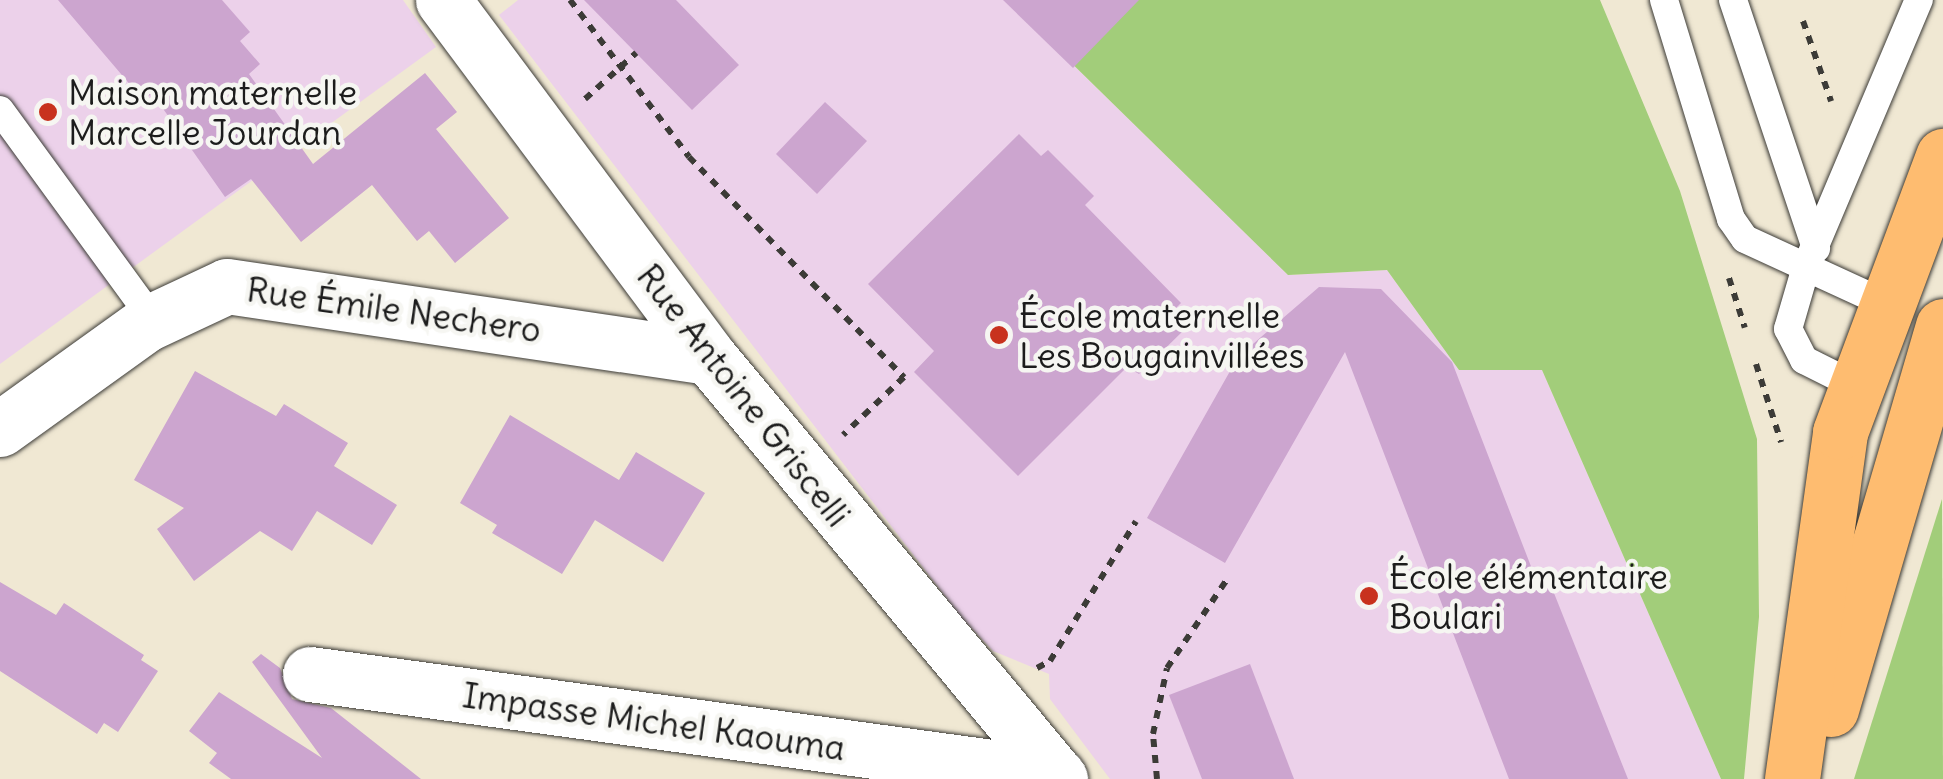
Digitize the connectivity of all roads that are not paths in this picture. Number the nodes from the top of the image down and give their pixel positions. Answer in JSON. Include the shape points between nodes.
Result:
{"nodes":[{"id":1,"x":443,"y":0,"type":"edge"},
{"id":2,"x":1664,"y":0,"type":"edge"},
{"id":3,"x":1733,"y":0,"type":"edge"},
{"id":4,"x":1919,"y":0,"type":"edge"},
{"id":5,"x":0,"y":110,"type":"edge"},
{"id":6,"x":1943,"y":156,"type":"edge"},
{"id":7,"x":1811,"y":258,"type":"junction"},
{"id":8,"x":1886,"y":304,"type":"junction"},
{"id":9,"x":154,"y":320,"type":"junction"},
{"id":10,"x":1943,"y":326,"type":"edge"},
{"id":11,"x":709,"y":358,"type":"junction"},
{"id":12,"x":1856,"y":386,"type":"junction"},
{"id":13,"x":0,"y":429,"type":"edge"},
{"id":14,"x":310,"y":674,"type":"dead end"},
{"id":15,"x":1059,"y":778,"type":"edge"},
{"id":16,"x":1792,"y":779,"type":"edge"},
{"id":17,"x":1812,"y":779,"type":"edge"}],
"edges":[{"from":1,"to":11,"type":"street","name":"Rue Antoine Griscelli"},
{"from":2,"to":7,"type":"lane","via":[[1730,219],[1745,239]]},
{"from":3,"to":7,"type":"lane"},
{"from":4,"to":7,"type":"lane"},
{"from":5,"to":9,"type":"lane"},
{"from":6,"to":8,"type":"main road"},
{"from":7,"to":8,"type":"lane"},
{"from":7,"to":12,"type":"lane","via":[[1788,329],[1804,360]]},
{"from":8,"to":12,"type":"main road"},
{"from":9,"to":11,"type":"street","name":"Rue Émile Nechero","via":[[206,292],[250,285]]},
{"from":9,"to":13,"type":"street","name":"Rue Émile Nechero"},
{"from":10,"to":17,"type":"main road"},
{"from":11,"to":15,"type":"street","name":"Rue Antoine Griscelli"},
{"from":12,"to":16,"type":"main road","via":[[1840,432]]},
{"from":14,"to":15,"type":"street","name":"Impasse Michel Kaouma"}]}
